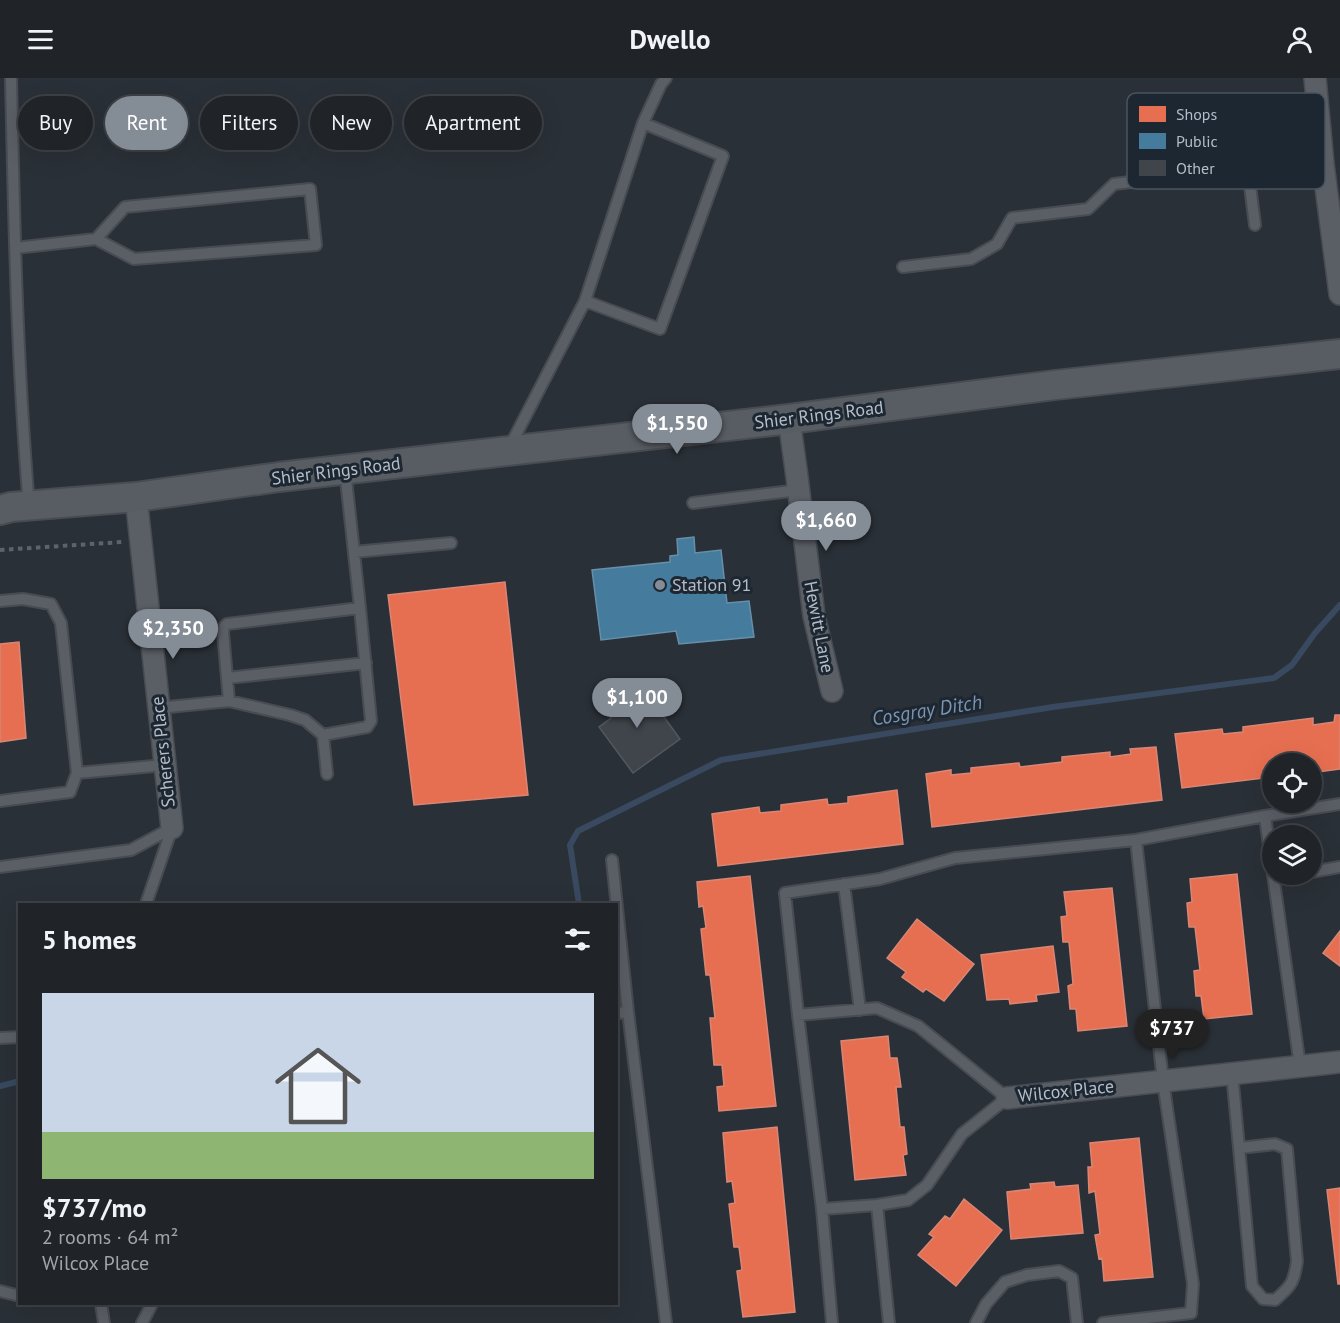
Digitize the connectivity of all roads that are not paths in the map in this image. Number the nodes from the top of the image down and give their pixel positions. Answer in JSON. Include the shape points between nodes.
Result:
{"nodes":[{"id":1,"x":11,"y":78,"type":"edge"},
{"id":2,"x":666,"y":78,"type":"edge"},
{"id":3,"x":1315,"y":78,"type":"edge"},
{"id":4,"x":1316,"y":93,"type":"edge"},
{"id":5,"x":643,"y":123,"type":"junction"},
{"id":6,"x":1325,"y":179,"type":"edge"},
{"id":7,"x":1127,"y":183,"type":"edge"},
{"id":8,"x":1251,"y":189,"type":"edge"},
{"id":9,"x":1256,"y":225,"type":"dead end"},
{"id":10,"x":96,"y":239,"type":"junction"},
{"id":11,"x":15,"y":248,"type":"junction"},
{"id":12,"x":903,"y":267,"type":"dead end"},
{"id":13,"x":1340,"y":294,"type":"edge"},
{"id":14,"x":585,"y":301,"type":"junction"},
{"id":15,"x":1340,"y":354,"type":"edge"},
{"id":16,"x":789,"y":420,"type":"junction"},
{"id":17,"x":507,"y":451,"type":"junction"},
{"id":18,"x":345,"y":469,"type":"junction"},
{"id":19,"x":799,"y":490,"type":"junction"},
{"id":20,"x":136,"y":497,"type":"junction"},
{"id":21,"x":693,"y":503,"type":"dead end"},
{"id":22,"x":10,"y":507,"type":"edge"},
{"id":23,"x":452,"y":543,"type":"dead end"},
{"id":24,"x":354,"y":552,"type":"junction"},
{"id":25,"x":0,"y":601,"type":"edge"},
{"id":26,"x":360,"y":608,"type":"junction"},
{"id":27,"x":366,"y":663,"type":"junction"},
{"id":28,"x":227,"y":678,"type":"junction"},
{"id":29,"x":832,"y":691,"type":"dead end"},
{"id":30,"x":230,"y":701,"type":"junction"},
{"id":31,"x":158,"y":708,"type":"junction"},
{"id":32,"x":322,"y":735,"type":"junction"},
{"id":33,"x":165,"y":765,"type":"junction"},
{"id":34,"x":77,"y":773,"type":"junction"},
{"id":35,"x":327,"y":774,"type":"dead end"},
{"id":36,"x":0,"y":801,"type":"edge"},
{"id":37,"x":1340,"y":804,"type":"edge"},
{"id":38,"x":1265,"y":816,"type":"junction"},
{"id":39,"x":1266,"y":825,"type":"edge"},
{"id":40,"x":172,"y":828,"type":"junction"},
{"id":41,"x":1136,"y":840,"type":"junction"},
{"id":42,"x":612,"y":860,"type":"dead end"},
{"id":43,"x":0,"y":867,"type":"edge"},
{"id":44,"x":1340,"y":867,"type":"edge"},
{"id":45,"x":1322,"y":870,"type":"edge"},
{"id":46,"x":844,"y":884,"type":"junction"},
{"id":47,"x":1275,"y":885,"type":"edge"},
{"id":48,"x":146,"y":903,"type":"edge"},
{"id":49,"x":617,"y":903,"type":"edge"},
{"id":50,"x":618,"y":917,"type":"edge"},
{"id":51,"x":860,"y":1010,"type":"junction"},
{"id":52,"x":628,"y":1011,"type":"junction"},
{"id":53,"x":618,"y":1013,"type":"edge"},
{"id":54,"x":798,"y":1015,"type":"junction"},
{"id":55,"x":18,"y":1037,"type":"edge"},
{"id":56,"x":0,"y":1038,"type":"edge"},
{"id":57,"x":1340,"y":1062,"type":"edge"},
{"id":58,"x":1300,"y":1066,"type":"junction"},
{"id":59,"x":1232,"y":1073,"type":"junction"},
{"id":60,"x":1163,"y":1081,"type":"junction"},
{"id":61,"x":1007,"y":1098,"type":"junction"},
{"id":62,"x":1239,"y":1148,"type":"junction"},
{"id":63,"x":877,"y":1205,"type":"junction"},
{"id":64,"x":822,"y":1209,"type":"junction"},
{"id":65,"x":0,"y":1291,"type":"edge"},
{"id":66,"x":18,"y":1296,"type":"edge"},
{"id":67,"x":101,"y":1305,"type":"edge"},
{"id":68,"x":151,"y":1305,"type":"edge"},
{"id":69,"x":104,"y":1323,"type":"edge"},
{"id":70,"x":142,"y":1323,"type":"edge"},
{"id":71,"x":666,"y":1323,"type":"edge"},
{"id":72,"x":832,"y":1323,"type":"edge"},
{"id":73,"x":889,"y":1323,"type":"edge"},
{"id":74,"x":975,"y":1323,"type":"edge"},
{"id":75,"x":1077,"y":1323,"type":"edge"},
{"id":76,"x":1103,"y":1323,"type":"edge"}],
"edges":[{"from":1,"to":11,"type":"lane"},
{"from":2,"to":5,"type":"lane"},
{"from":3,"to":4,"type":"street"},
{"from":5,"to":14,"type":"lane"},
{"from":5,"to":14,"type":"lane","via":[[723,156],[660,329]]},
{"from":6,"to":13,"type":"street"},
{"from":7,"to":12,"type":"lane","via":[[1114,184],[1088,209],[1012,218],[997,244],[971,259]]},
{"from":8,"to":9,"type":"lane"},
{"from":10,"to":10,"type":"lane","via":[[134,259],[316,245],[310,189],[125,207]]},
{"from":10,"to":11,"type":"lane"},
{"from":11,"to":22,"type":"lane","via":[[23,435]]},
{"from":14,"to":17,"type":"lane"},
{"from":15,"to":16,"type":"main road","name":"Shier Rings Road","via":[[1055,385]]},
{"from":16,"to":17,"type":"main road","name":"Shier Rings Road"},
{"from":16,"to":19,"type":"street","name":"Hewitt Lane"},
{"from":17,"to":18,"type":"main road","name":"Shier Rings Road"},
{"from":18,"to":20,"type":"main road","name":"Shier Rings Road"},
{"from":18,"to":24,"type":"lane"},
{"from":19,"to":21,"type":"lane"},
{"from":19,"to":29,"type":"street","name":"Hewitt Lane","via":[[814,616]]},
{"from":20,"to":22,"type":"main road","name":"Shier Rings Road"},
{"from":20,"to":31,"type":"street","name":"Scherers Place"},
{"from":23,"to":24,"type":"lane"},
{"from":24,"to":26,"type":"lane"},
{"from":25,"to":34,"type":"lane","via":[[23,599],[51,604],[61,623]]},
{"from":26,"to":27,"type":"lane"},
{"from":26,"to":28,"type":"lane","via":[[227,624],[223,632]]},
{"from":27,"to":28,"type":"lane"},
{"from":27,"to":32,"type":"lane","via":[[371,721],[367,727]]},
{"from":28,"to":30,"type":"lane"},
{"from":30,"to":31,"type":"lane"},
{"from":30,"to":32,"type":"lane","via":[[304,720]]},
{"from":31,"to":33,"type":"street","name":"Scherers Place"},
{"from":32,"to":35,"type":"lane"},
{"from":33,"to":34,"type":"lane"},
{"from":33,"to":40,"type":"street","name":"Scherers Place"},
{"from":34,"to":36,"type":"lane","via":[[70,792]]},
{"from":37,"to":38,"type":"lane"},
{"from":38,"to":39,"type":"lane"},
{"from":38,"to":41,"type":"lane"},
{"from":40,"to":43,"type":"lane","via":[[131,850]]},
{"from":40,"to":48,"type":"lane"},
{"from":41,"to":46,"type":"lane","via":[[955,858],[880,879]]},
{"from":41,"to":60,"type":"lane"},
{"from":42,"to":49,"type":"lane"},
{"from":44,"to":45,"type":"lane"},
{"from":46,"to":51,"type":"lane"},
{"from":46,"to":54,"type":"lane","via":[[785,893]]},
{"from":47,"to":58,"type":"lane"},
{"from":50,"to":52,"type":"lane"},
{"from":51,"to":54,"type":"lane"},
{"from":51,"to":61,"type":"lane","via":[[877,1008],[918,1026]]},
{"from":52,"to":53,"type":"lane"},
{"from":52,"to":71,"type":"lane"},
{"from":54,"to":64,"type":"lane"},
{"from":55,"to":56,"type":"lane"},
{"from":57,"to":58,"type":"street","name":"Wilcox Place"},
{"from":58,"to":59,"type":"street","name":"Wilcox Place"},
{"from":59,"to":60,"type":"street","name":"Wilcox Place"},
{"from":59,"to":62,"type":"lane"},
{"from":60,"to":61,"type":"street","name":"Wilcox Place"},
{"from":60,"to":76,"type":"lane","via":[[1193,1284],[1191,1313]]},
{"from":61,"to":63,"type":"lane","via":[[962,1134],[927,1185],[908,1200]]},
{"from":62,"to":62,"type":"lane","via":[[1252,1286],[1263,1299],[1275,1300],[1295,1278],[1297,1261],[1287,1149],[1275,1144]]},
{"from":63,"to":64,"type":"lane"},
{"from":63,"to":73,"type":"lane"},
{"from":64,"to":72,"type":"lane"},
{"from":65,"to":66,"type":"lane"},
{"from":67,"to":69,"type":"lane"},
{"from":68,"to":70,"type":"lane"},
{"from":74,"to":75,"type":"lane","via":[[1005,1282],[1059,1271],[1072,1278]]}]}
